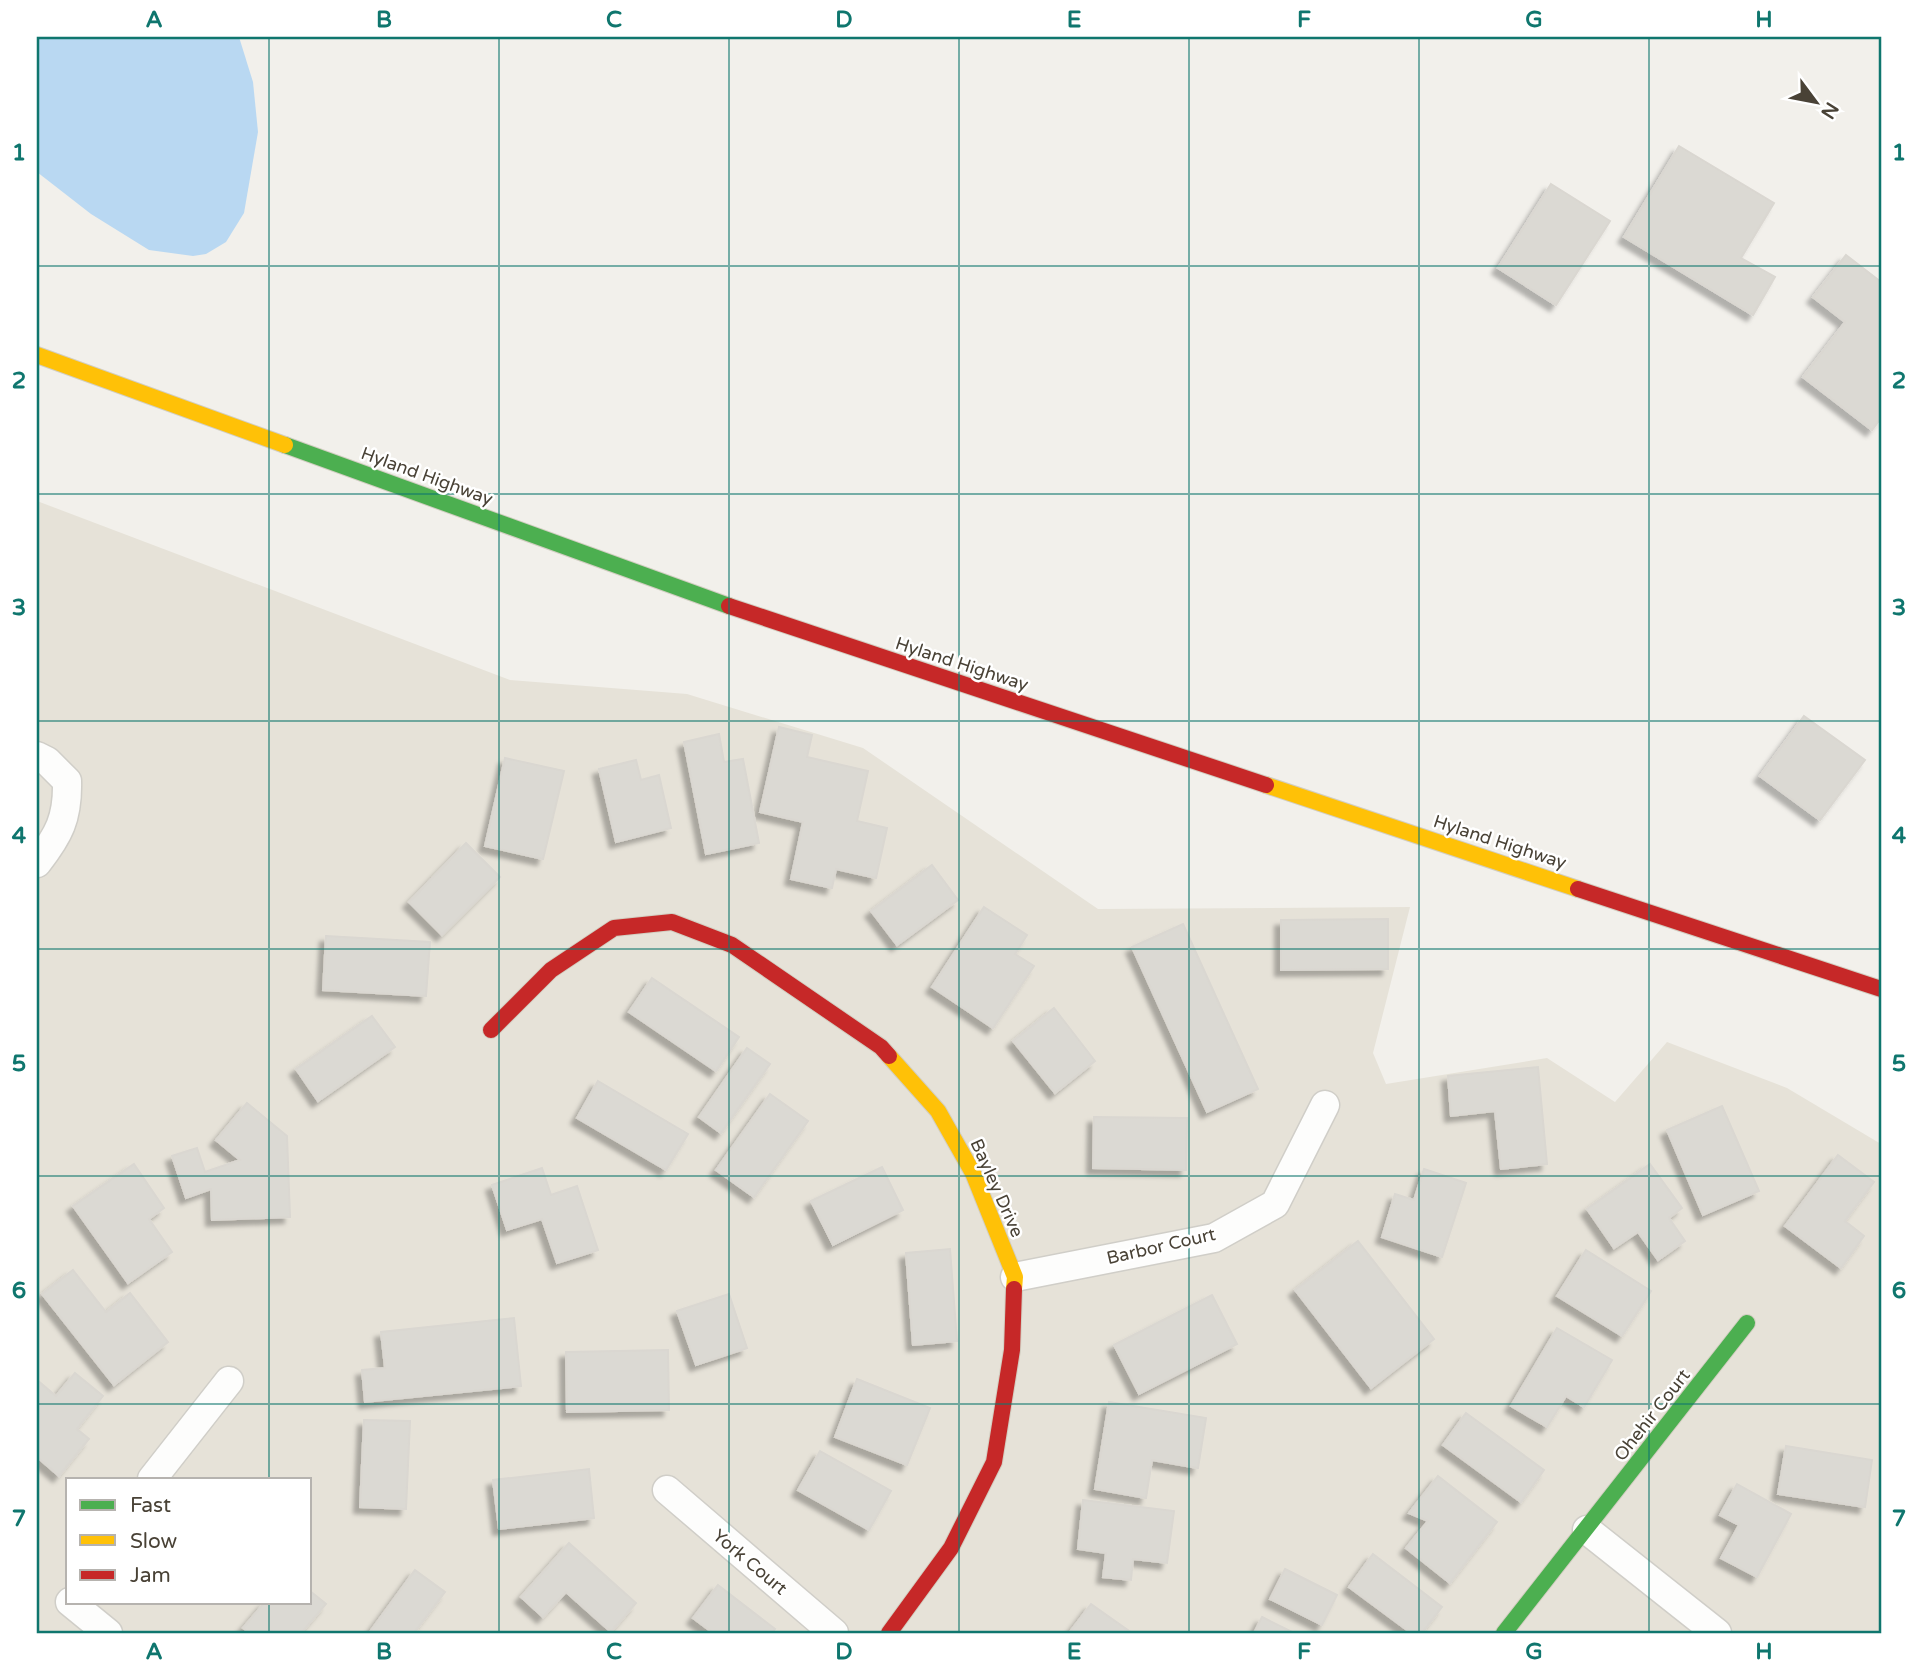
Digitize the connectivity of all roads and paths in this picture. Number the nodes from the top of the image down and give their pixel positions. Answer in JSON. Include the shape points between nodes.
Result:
{"nodes":[{"id":1,"x":37,"y":355,"type":"edge"},
{"id":2,"x":37,"y":756,"type":"edge"},
{"id":3,"x":37,"y":863,"type":"edge"},
{"id":4,"x":1881,"y":989,"type":"edge"},
{"id":5,"x":491,"y":1030,"type":"dead end"},
{"id":6,"x":1325,"y":1105,"type":"dead end"},
{"id":7,"x":1015,"y":1277,"type":"junction"},
{"id":8,"x":1747,"y":1323,"type":"dead end"},
{"id":9,"x":229,"y":1381,"type":"dead end"},
{"id":10,"x":153,"y":1478,"type":"edge"},
{"id":11,"x":667,"y":1490,"type":"dead end"},
{"id":12,"x":1587,"y":1530,"type":"junction"},
{"id":13,"x":73,"y":1604,"type":"edge"},
{"id":14,"x":108,"y":1633,"type":"edge"},
{"id":15,"x":834,"y":1633,"type":"edge"},
{"id":16,"x":890,"y":1633,"type":"edge"},
{"id":17,"x":1504,"y":1633,"type":"edge"},
{"id":18,"x":1717,"y":1633,"type":"edge"}],
"edges":[{"from":1,"to":4,"type":"main road","name":"Hyland Highway","via":[[756,616]]},
{"from":2,"to":3,"type":"street","via":[[67,781],[67,809],[55,841]]},
{"from":5,"to":7,"type":"main road","name":"Bayley Drive","via":[[551,970],[614,928],[672,922],[732,945],[881,1046],[938,1111],[974,1174]]},
{"from":6,"to":7,"type":"street","name":"Barbor Court","via":[[1275,1204],[1214,1237]]},
{"from":7,"to":16,"type":"main road","name":"Bayley Drive","via":[[1012,1350],[993,1462],[951,1548]]},
{"from":8,"to":12,"type":"main road","name":"Ohehir Court"},
{"from":9,"to":10,"type":"street"},
{"from":11,"to":15,"type":"street","name":"York Court"},
{"from":12,"to":17,"type":"main road","name":"Ohehir Court"},
{"from":12,"to":18,"type":"street"},
{"from":13,"to":14,"type":"street"}]}
